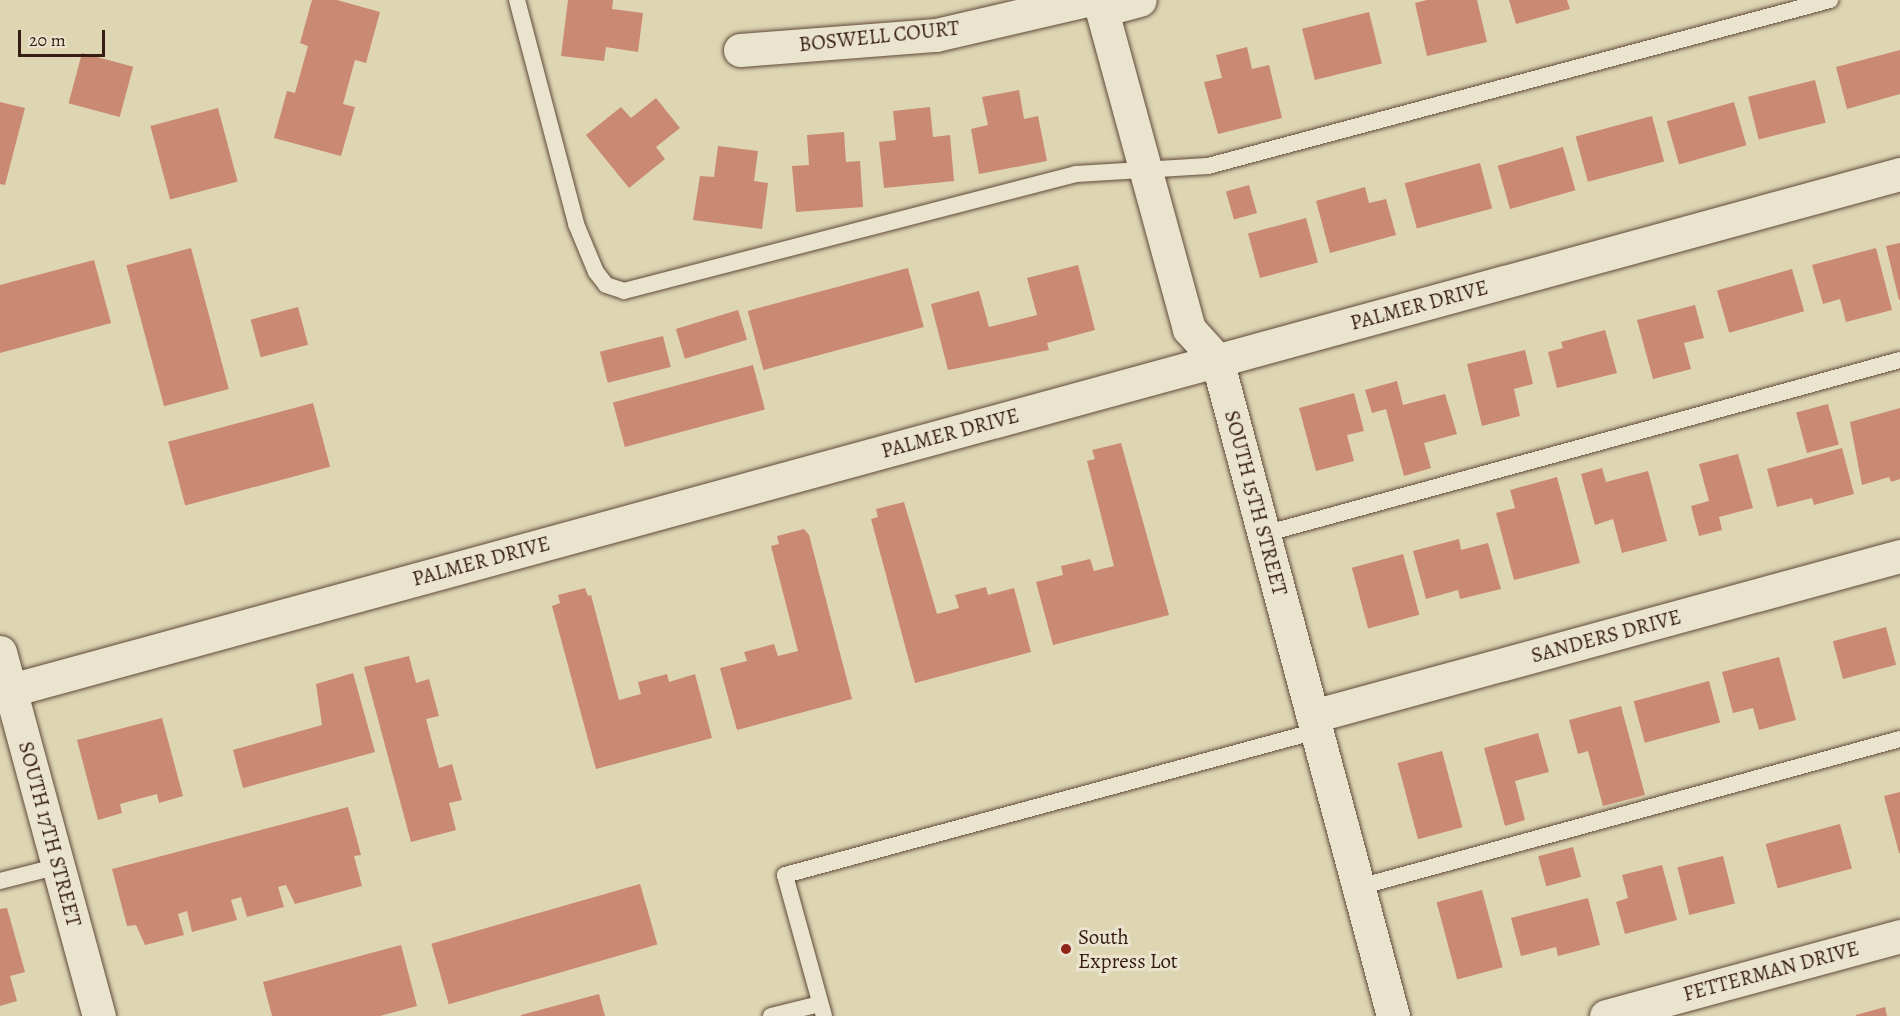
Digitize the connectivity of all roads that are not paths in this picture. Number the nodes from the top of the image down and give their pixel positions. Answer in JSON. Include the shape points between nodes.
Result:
{"nodes":[{"id":1,"x":518,"y":0,"type":"edge"},
{"id":2,"x":1140,"y":0,"type":"edge"},
{"id":3,"x":1830,"y":0,"type":"edge"},
{"id":4,"x":1096,"y":3,"type":"edge"},
{"id":5,"x":740,"y":50,"type":"dead end"},
{"id":6,"x":1146,"y":170,"type":"junction"},
{"id":7,"x":1900,"y":174,"type":"edge"},
{"id":8,"x":1217,"y":360,"type":"junction"},
{"id":9,"x":1900,"y":360,"type":"edge"},
{"id":10,"x":1264,"y":534,"type":"junction"},
{"id":11,"x":1900,"y":556,"type":"edge"},
{"id":12,"x":0,"y":652,"type":"edge"},
{"id":13,"x":5,"y":692,"type":"edge"},
{"id":14,"x":1315,"y":723,"type":"junction"},
{"id":15,"x":1900,"y":739,"type":"edge"},
{"id":16,"x":58,"y":866,"type":"junction"},
{"id":17,"x":0,"y":881,"type":"edge"},
{"id":18,"x":1359,"y":887,"type":"junction"},
{"id":19,"x":1900,"y":936,"type":"edge"},
{"id":20,"x":822,"y":1010,"type":"edge"},
{"id":21,"x":99,"y":1016,"type":"edge"},
{"id":22,"x":771,"y":1016,"type":"edge"},
{"id":23,"x":1393,"y":1016,"type":"edge"},
{"id":24,"x":1606,"y":1016,"type":"edge"}],
"edges":[{"from":1,"to":6,"type":"lane","via":[[576,224],[596,272],[606,285],[624,291],[1076,174]]},
{"from":2,"to":4,"type":"street","name":"BOSWELL COURT"},
{"from":3,"to":6,"type":"lane","via":[[1208,166]]},
{"from":4,"to":5,"type":"street","name":"BOSWELL COURT","via":[[936,35]]},
{"from":4,"to":6,"type":"street","name":"SOUTH 15TH STREET"},
{"from":6,"to":8,"type":"street","name":"SOUTH 15TH STREET","via":[[1190,329]]},
{"from":7,"to":8,"type":"street","name":"PALMER DRIVE"},
{"from":8,"to":10,"type":"street","name":"SOUTH 15TH STREET"},
{"from":8,"to":13,"type":"street","name":"PALMER DRIVE"},
{"from":9,"to":10,"type":"lane"},
{"from":10,"to":14,"type":"street","name":"SOUTH 15TH STREET"},
{"from":11,"to":14,"type":"street","name":"SANDERS DRIVE"},
{"from":12,"to":13,"type":"street","name":"SOUTH 17TH STREET"},
{"from":13,"to":16,"type":"street","name":"SOUTH 17TH STREET"},
{"from":14,"to":18,"type":"street","name":"SOUTH 15TH STREET"},
{"from":14,"to":20,"type":"lane","via":[[785,875]]},
{"from":15,"to":18,"type":"lane"},
{"from":16,"to":17,"type":"lane"},
{"from":16,"to":21,"type":"street","name":"SOUTH 17TH STREET"},
{"from":18,"to":23,"type":"street","name":"SOUTH 15TH STREET"},
{"from":19,"to":24,"type":"street","name":"FETTERMAN DRIVE"},
{"from":20,"to":22,"type":"lane"}]}
